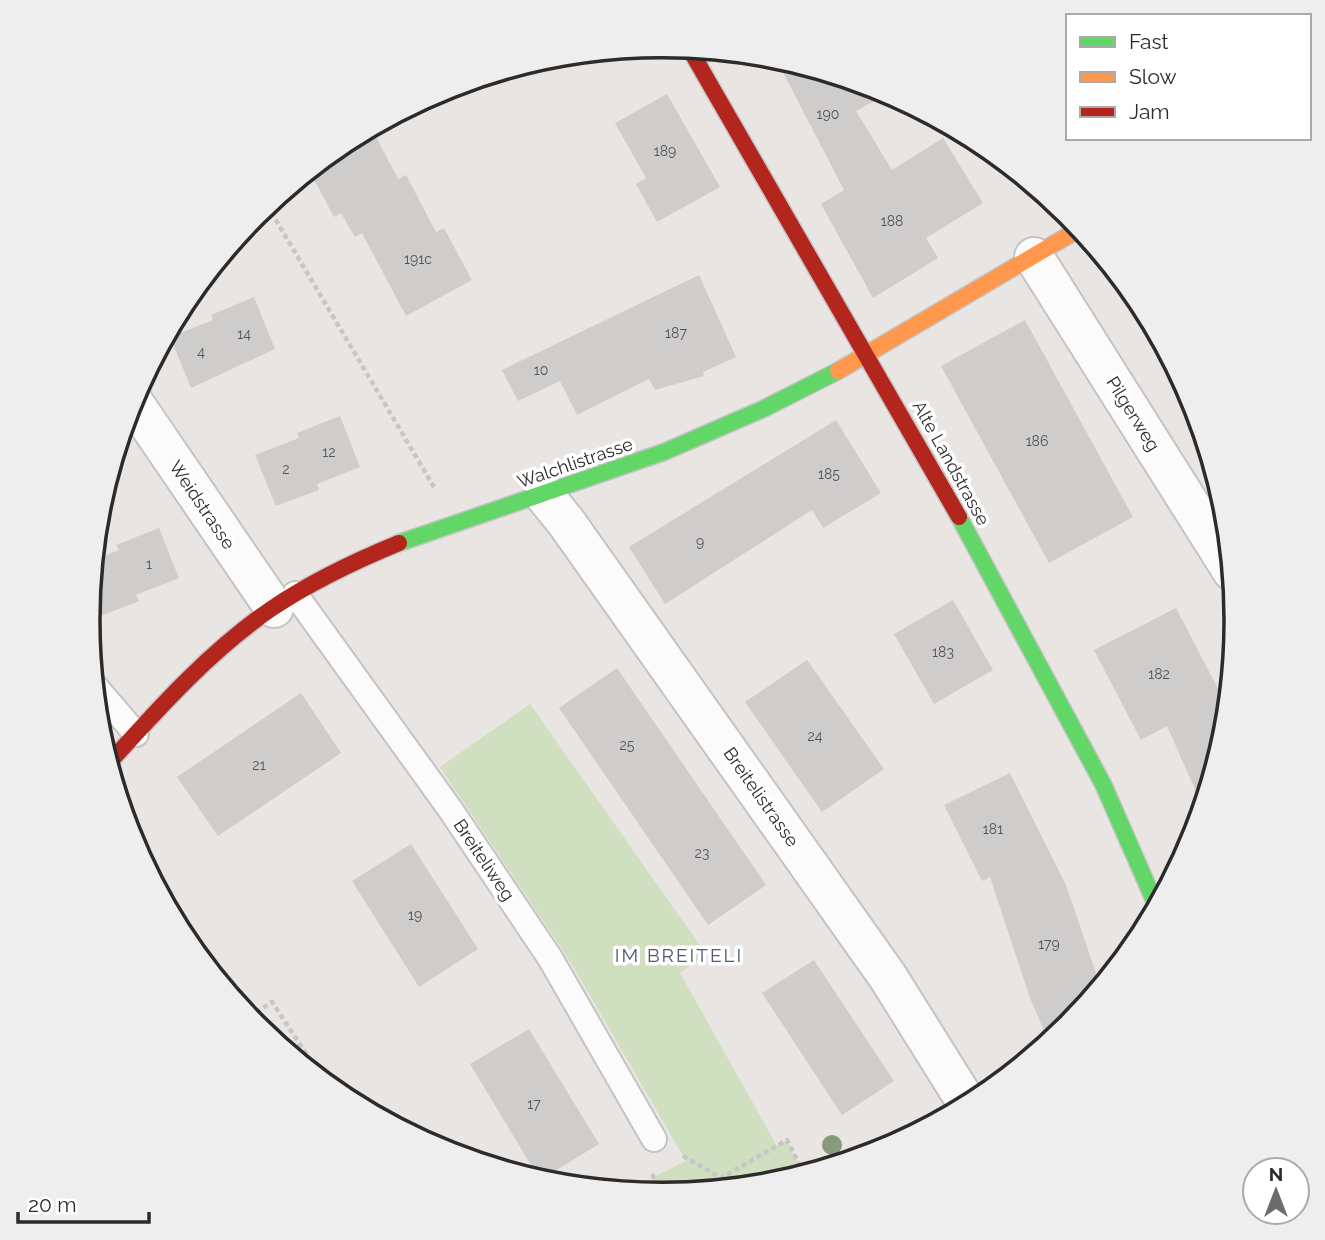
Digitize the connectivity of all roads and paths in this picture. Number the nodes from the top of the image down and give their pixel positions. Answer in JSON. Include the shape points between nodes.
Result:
{"nodes":[{"id":1,"x":695,"y":59,"type":"edge"},
{"id":2,"x":273,"y":215,"type":"edge"},
{"id":3,"x":1071,"y":234,"type":"edge"},
{"id":4,"x":1034,"y":257,"type":"junction"},
{"id":5,"x":866,"y":355,"type":"junction"},
{"id":6,"x":141,"y":411,"type":"edge"},
{"id":7,"x":435,"y":489,"type":"dead end"},
{"id":8,"x":544,"y":495,"type":"junction"},
{"id":9,"x":1221,"y":553,"type":"edge"},
{"id":10,"x":285,"y":601,"type":"junction"},
{"id":11,"x":106,"y":699,"type":"edge"},
{"id":12,"x":136,"y":734,"type":"junction"},
{"id":13,"x":116,"y":754,"type":"edge"},
{"id":14,"x":1152,"y":896,"type":"edge"},
{"id":15,"x":258,"y":1011,"type":"edge"},
{"id":16,"x":308,"y":1056,"type":"edge"},
{"id":17,"x":962,"y":1095,"type":"edge"},
{"id":18,"x":654,"y":1139,"type":"joint"},
{"id":19,"x":799,"y":1165,"type":"edge"}],
"edges":[{"from":1,"to":5,"type":"street","name":"Alte Landstrasse"},
{"from":2,"to":7,"type":"path"},
{"from":3,"to":4,"type":"street","name":"Walchlistrasse"},
{"from":4,"to":5,"type":"street","name":"Walchlistrasse"},
{"from":4,"to":9,"type":"street","name":"Pilgerweg"},
{"from":5,"to":8,"type":"street","name":"Walchlistrasse","via":[[718,430]]},
{"from":5,"to":14,"type":"street","name":"Alte Landstrasse","via":[[1049,680],[1103,784]]},
{"from":6,"to":10,"type":"street","name":"Weidstrasse"},
{"from":8,"to":10,"type":"street","name":"Walchlistrasse","via":[[454,521],[380,550]]},
{"from":8,"to":17,"type":"street","name":"Breitelistrasse","via":[[880,967]]},
{"from":10,"to":12,"type":"street","name":"Walchlistrasse","via":[[199,668]]},
{"from":10,"to":18,"type":"lane","name":"Breiteliweg","via":[[450,809],[550,958]]},
{"from":11,"to":12,"type":"lane"},
{"from":12,"to":13,"type":"street","name":"Walchlistrasse"},
{"from":15,"to":16,"type":"path","via":[[272,1002]]},
{"from":18,"to":19,"type":"path","via":[[721,1178],[787,1140]]}]}
